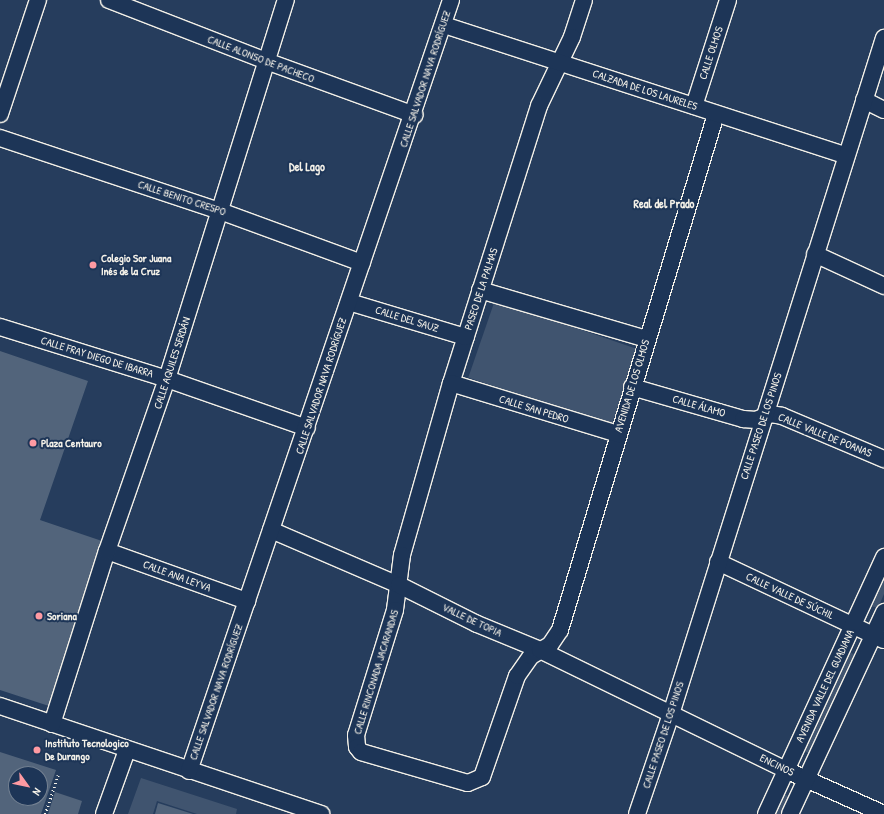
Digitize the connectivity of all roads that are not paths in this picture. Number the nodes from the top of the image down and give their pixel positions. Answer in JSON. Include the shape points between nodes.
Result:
{"nodes":[{"id":1,"x":38,"y":0,"type":"edge"},
{"id":2,"x":110,"y":0,"type":"edge"},
{"id":3,"x":286,"y":0,"type":"edge"},
{"id":4,"x":451,"y":0,"type":"edge"},
{"id":5,"x":584,"y":0,"type":"edge"},
{"id":6,"x":728,"y":0,"type":"edge"},
{"id":7,"x":444,"y":25,"type":"junction"},
{"id":8,"x":884,"y":38,"type":"edge"},
{"id":9,"x":266,"y":61,"type":"junction"},
{"id":10,"x":560,"y":63,"type":"junction"},
{"id":11,"x":864,"y":100,"type":"junction"},
{"id":12,"x":694,"y":106,"type":"junction"},
{"id":13,"x":884,"y":110,"type":"edge"},
{"id":14,"x":0,"y":114,"type":"edge"},
{"id":15,"x":716,"y":114,"type":"junction"},
{"id":16,"x":414,"y":115,"type":"junction"},
{"id":17,"x":0,"y":138,"type":"edge"},
{"id":18,"x":846,"y":156,"type":"junction"},
{"id":19,"x":220,"y":211,"type":"junction"},
{"id":20,"x":814,"y":254,"type":"junction"},
{"id":21,"x":362,"y":263,"type":"junction"},
{"id":22,"x":884,"y":286,"type":"edge"},
{"id":23,"x":480,"y":290,"type":"junction"},
{"id":24,"x":349,"y":302,"type":"junction"},
{"id":25,"x":0,"y":327,"type":"edge"},
{"id":26,"x":466,"y":337,"type":"junction"},
{"id":27,"x":646,"y":339,"type":"junction"},
{"id":28,"x":167,"y":379,"type":"junction"},
{"id":29,"x":451,"y":383,"type":"junction"},
{"id":30,"x":632,"y":387,"type":"junction"},
{"id":31,"x":765,"y":416,"type":"junction"},
{"id":32,"x":307,"y":428,"type":"junction"},
{"id":33,"x":618,"y":434,"type":"junction"},
{"id":34,"x":884,"y":459,"type":"edge"},
{"id":35,"x":271,"y":530,"type":"junction"},
{"id":36,"x":107,"y":551,"type":"junction"},
{"id":37,"x":884,"y":557,"type":"edge"},
{"id":38,"x":718,"y":562,"type":"junction"},
{"id":39,"x":399,"y":585,"type":"junction"},
{"id":40,"x":247,"y":601,"type":"junction"},
{"id":41,"x":884,"y":612,"type":"edge"},
{"id":42,"x":853,"y":625,"type":"junction"},
{"id":43,"x":879,"y":637,"type":"edge"},
{"id":44,"x":540,"y":650,"type":"junction"},
{"id":45,"x":0,"y":706,"type":"edge"},
{"id":46,"x":671,"y":714,"type":"junction"},
{"id":47,"x":52,"y":724,"type":"junction"},
{"id":48,"x":127,"y":750,"type":"junction"},
{"id":49,"x":786,"y":770,"type":"junction"},
{"id":50,"x":189,"y":771,"type":"junction"},
{"id":51,"x":806,"y":780,"type":"junction"},
{"id":52,"x":104,"y":814,"type":"edge"},
{"id":53,"x":321,"y":814,"type":"edge"},
{"id":54,"x":637,"y":814,"type":"edge"},
{"id":55,"x":766,"y":814,"type":"edge"},
{"id":56,"x":790,"y":814,"type":"edge"},
{"id":57,"x":884,"y":814,"type":"edge"}],
"edges":[{"from":1,"to":14,"type":"street"},
{"from":2,"to":9,"type":"street","name":"CALLE ALONSO DE PACHECO"},
{"from":3,"to":9,"type":"street","name":"CALLE AQUILES SERDÁN"},
{"from":4,"to":7,"type":"street","name":"CALLE SALVADOR NAVA RODRÍGUEZ"},
{"from":5,"to":10,"type":"street","name":"PASEO DE LA PALMAS"},
{"from":6,"to":12,"type":"street","name":"CALLE OLMOS"},
{"from":7,"to":10,"type":"street","name":"CALZADA DE LOS LAURELES"},
{"from":7,"to":16,"type":"street","name":"CALLE SALVADOR NAVA RODRÍGUEZ"},
{"from":8,"to":11,"type":"street","name":"CALLE PASEO DE LOS PINOS"},
{"from":9,"to":16,"type":"street","name":"CALLE ALONSO DE PACHECO"},
{"from":9,"to":19,"type":"street","name":"CALLE AQUILES SERDÁN"},
{"from":10,"to":12,"type":"street","name":"CALZADA DE LOS LAURELES"},
{"from":10,"to":23,"type":"street","name":"PASEO DE LA PALMAS","via":[[542,99]]},
{"from":11,"to":13,"type":"street"},
{"from":11,"to":18,"type":"street","name":"CALLE PASEO DE LOS PINOS"},
{"from":12,"to":15,"type":"street","name":"CALZADA DE LOS LAURELES"},
{"from":15,"to":18,"type":"street","name":"CALZADA DE LOS LAURELES"},
{"from":15,"to":27,"type":"street","name":"AVENIDA DE LOS OLMOS"},
{"from":16,"to":21,"type":"street","name":"CALLE SALVADOR NAVA RODRÍGUEZ"},
{"from":17,"to":19,"type":"street","name":"CALLE BENITO CRESPO"},
{"from":18,"to":20,"type":"street","name":"CALLE PASEO DE LOS PINOS"},
{"from":19,"to":21,"type":"street","name":"CALLE BENITO CRESPO"},
{"from":19,"to":28,"type":"street","name":"CALLE AQUILES SERDÁN"},
{"from":20,"to":22,"type":"street"},
{"from":20,"to":31,"type":"street","name":"CALLE PASEO DE LOS PINOS"},
{"from":21,"to":24,"type":"street","name":"CALLE SALVADOR NAVA RODRÍGUEZ"},
{"from":23,"to":26,"type":"street","name":"PASEO DE LA PALMAS"},
{"from":23,"to":27,"type":"street"},
{"from":24,"to":26,"type":"street","name":"CALLE DEL SAUZ"},
{"from":24,"to":32,"type":"street","name":"CALLE SALVADOR NAVA RODRÍGUEZ"},
{"from":25,"to":28,"type":"street","name":"CALLE FRAY DIEGO DE IBARRA"},
{"from":26,"to":29,"type":"street","name":"PASEO DE LA PALMAS"},
{"from":27,"to":30,"type":"street","name":"AVENIDA DE LOS OLMOS"},
{"from":28,"to":32,"type":"street","name":"CALLE FRAY DIEGO DE IBARRA"},
{"from":28,"to":36,"type":"street","name":"CALLE AQUILES SERDÁN"},
{"from":29,"to":33,"type":"street","name":"CALLE SAN PEDRO"},
{"from":29,"to":39,"type":"street","name":"PASEO DE LA PALMAS","via":[[402,555]]},
{"from":30,"to":31,"type":"street","name":"CALLE ÁLAMO","via":[[743,419],[756,420]]},
{"from":30,"to":33,"type":"street","name":"AVENIDA DE LOS OLMOS"},
{"from":31,"to":34,"type":"street","name":"CALLE VALLE DE POANAS","via":[[782,416]]},
{"from":31,"to":38,"type":"street","name":"CALLE PASEO DE LOS PINOS"},
{"from":32,"to":35,"type":"street","name":"CALLE SALVADOR NAVA RODRÍGUEZ"},
{"from":33,"to":44,"type":"street","name":"AVENIDA DE LOS OLMOS","via":[[560,630],[553,642]]},
{"from":35,"to":39,"type":"street","name":"VALLE DE TOPIA"},
{"from":35,"to":40,"type":"street","name":"CALLE SALVADOR NAVA RODRÍGUEZ"},
{"from":36,"to":40,"type":"street","name":"CALLE ANA LEYVA"},
{"from":36,"to":47,"type":"street","name":"CALLE AQUILES SERDÁN"},
{"from":37,"to":42,"type":"street","name":"AVENIDA VALLE DEL GUADIANA"},
{"from":38,"to":42,"type":"street","name":"CALLE VALLE DE SÚCHIL"},
{"from":38,"to":46,"type":"street","name":"CALLE PASEO DE LOS PINOS"},
{"from":39,"to":44,"type":"street","name":"VALLE DE TOPIA","via":[[476,624]]},
{"from":39,"to":44,"type":"street","name":"CALLE RINCONADA JACARANDAS","via":[[395,610],[356,736],[357,747],[361,752],[468,783],[477,781],[482,777],[518,676],[531,656]]},
{"from":40,"to":50,"type":"street","name":"CALLE SALVADOR NAVA RODRÍGUEZ"},
{"from":41,"to":43,"type":"street","name":"AVENIDA VALLE DEL GUADIANA"},
{"from":42,"to":43,"type":"street","name":"CALLE VALLE DE SÚCHIL"},
{"from":42,"to":49,"type":"street","name":"AVENIDA VALLE DEL GUADIANA"},
{"from":43,"to":51,"type":"street","name":"AVENIDA VALLE DEL GUADIANA"},
{"from":44,"to":46,"type":"street","name":"VALLE DE TOPIA"},
{"from":45,"to":47,"type":"street"},
{"from":46,"to":49,"type":"street","name":"ENCINOS"},
{"from":46,"to":54,"type":"street","name":"CALLE PASEO DE LOS PINOS"},
{"from":47,"to":48,"type":"street"},
{"from":48,"to":50,"type":"street"},
{"from":48,"to":52,"type":"street"},
{"from":49,"to":51,"type":"street","name":"ENCINOS"},
{"from":49,"to":55,"type":"street","name":"AVENIDA VALLE DEL GUADIANA"},
{"from":50,"to":53,"type":"street"},
{"from":51,"to":56,"type":"street","name":"AVENIDA VALLE DEL GUADIANA"},
{"from":51,"to":57,"type":"street","name":"ENCINOS"}]}
